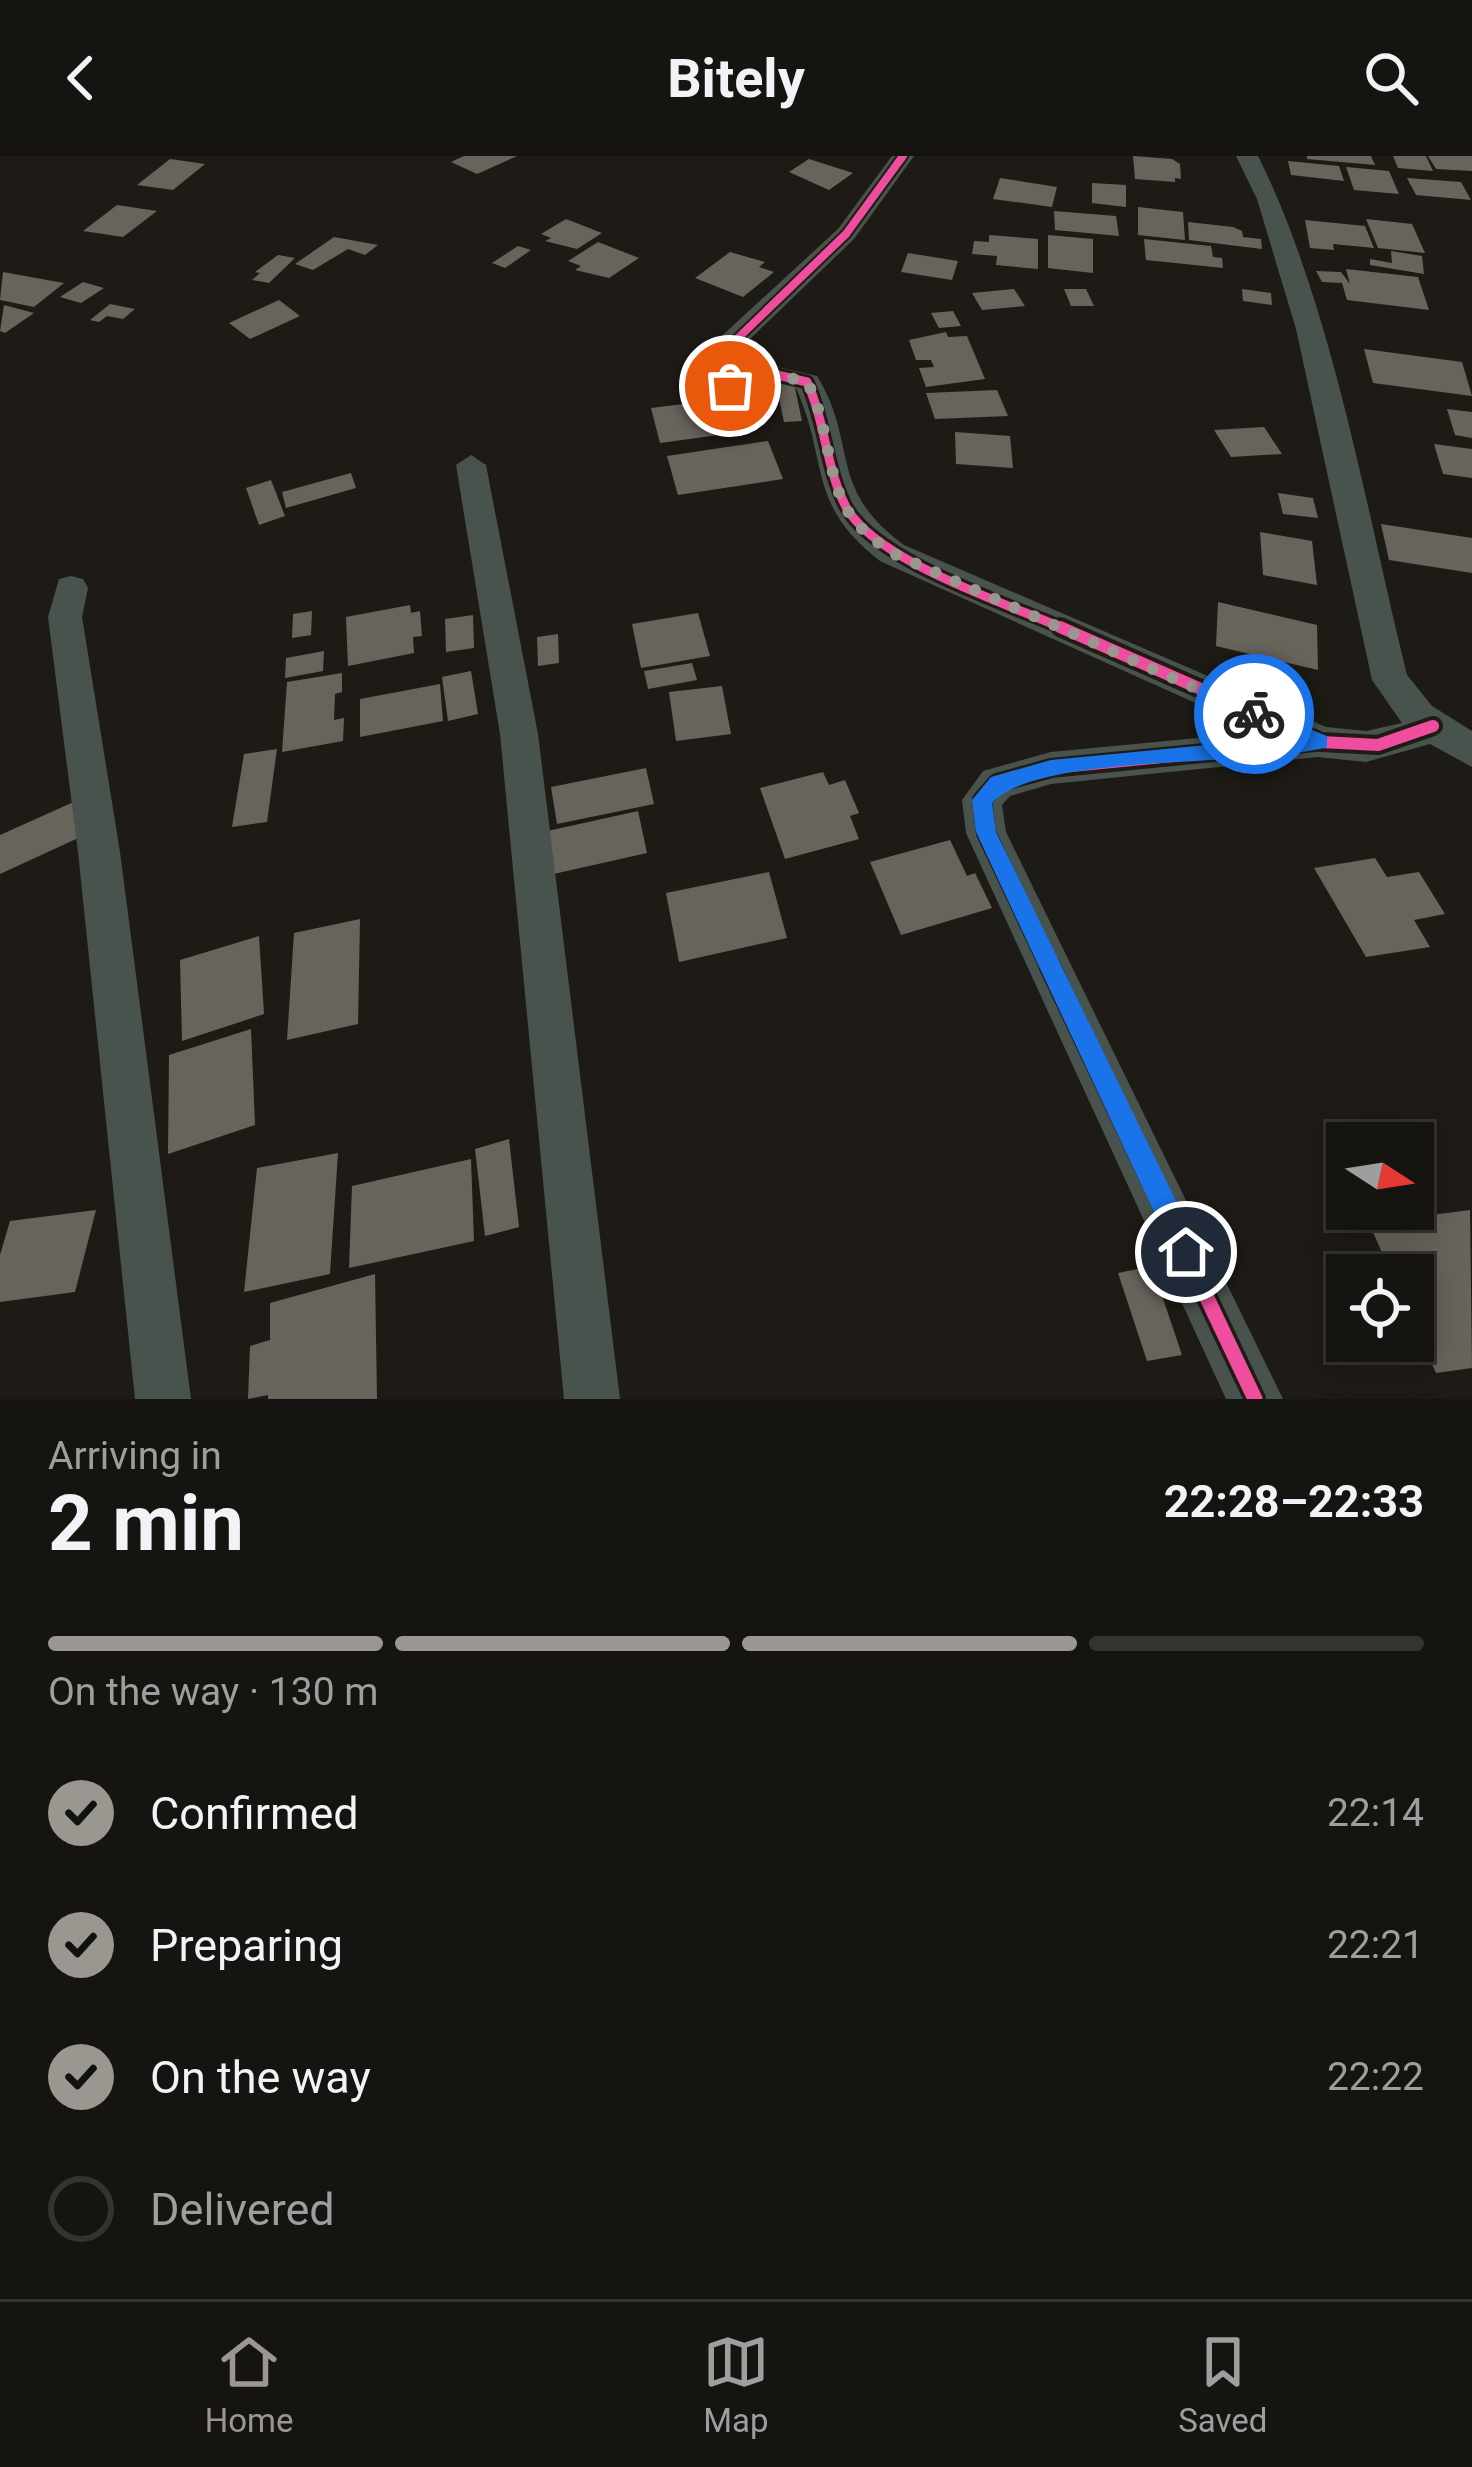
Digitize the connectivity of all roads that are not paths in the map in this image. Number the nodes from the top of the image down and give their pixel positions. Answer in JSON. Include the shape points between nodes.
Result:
{"nodes":[{"id":1,"x":902,"y":156,"type":"edge"},
{"id":2,"x":1247,"y":156,"type":"edge"},
{"id":3,"x":471,"y":465,"type":"dead end"},
{"id":4,"x":71,"y":588,"type":"dead end"},
{"id":5,"x":1433,"y":726,"type":"junction"},
{"id":6,"x":1321,"y":742,"type":"junction"},
{"id":7,"x":1472,"y":751,"type":"edge"},
{"id":8,"x":163,"y":1399,"type":"edge"},
{"id":9,"x":592,"y":1399,"type":"edge"},
{"id":10,"x":1255,"y":1399,"type":"edge"}],
"edges":[{"from":1,"to":6,"type":"street","via":[[846,235],[710,362],[712,376],[730,386],[777,375],[807,382],[846,510],[892,553]]},
{"from":2,"to":5,"type":"street","via":[[1309,328],[1390,680]]},
{"from":3,"to":9,"type":"street","via":[[519,734]]},
{"from":4,"to":8,"type":"street","via":[[65,616]]},
{"from":5,"to":6,"type":"street","via":[[1384,748]]},
{"from":5,"to":7,"type":"street"},
{"from":6,"to":10,"type":"street","via":[[1051,768],[998,783],[982,800],[986,832]]}]}
